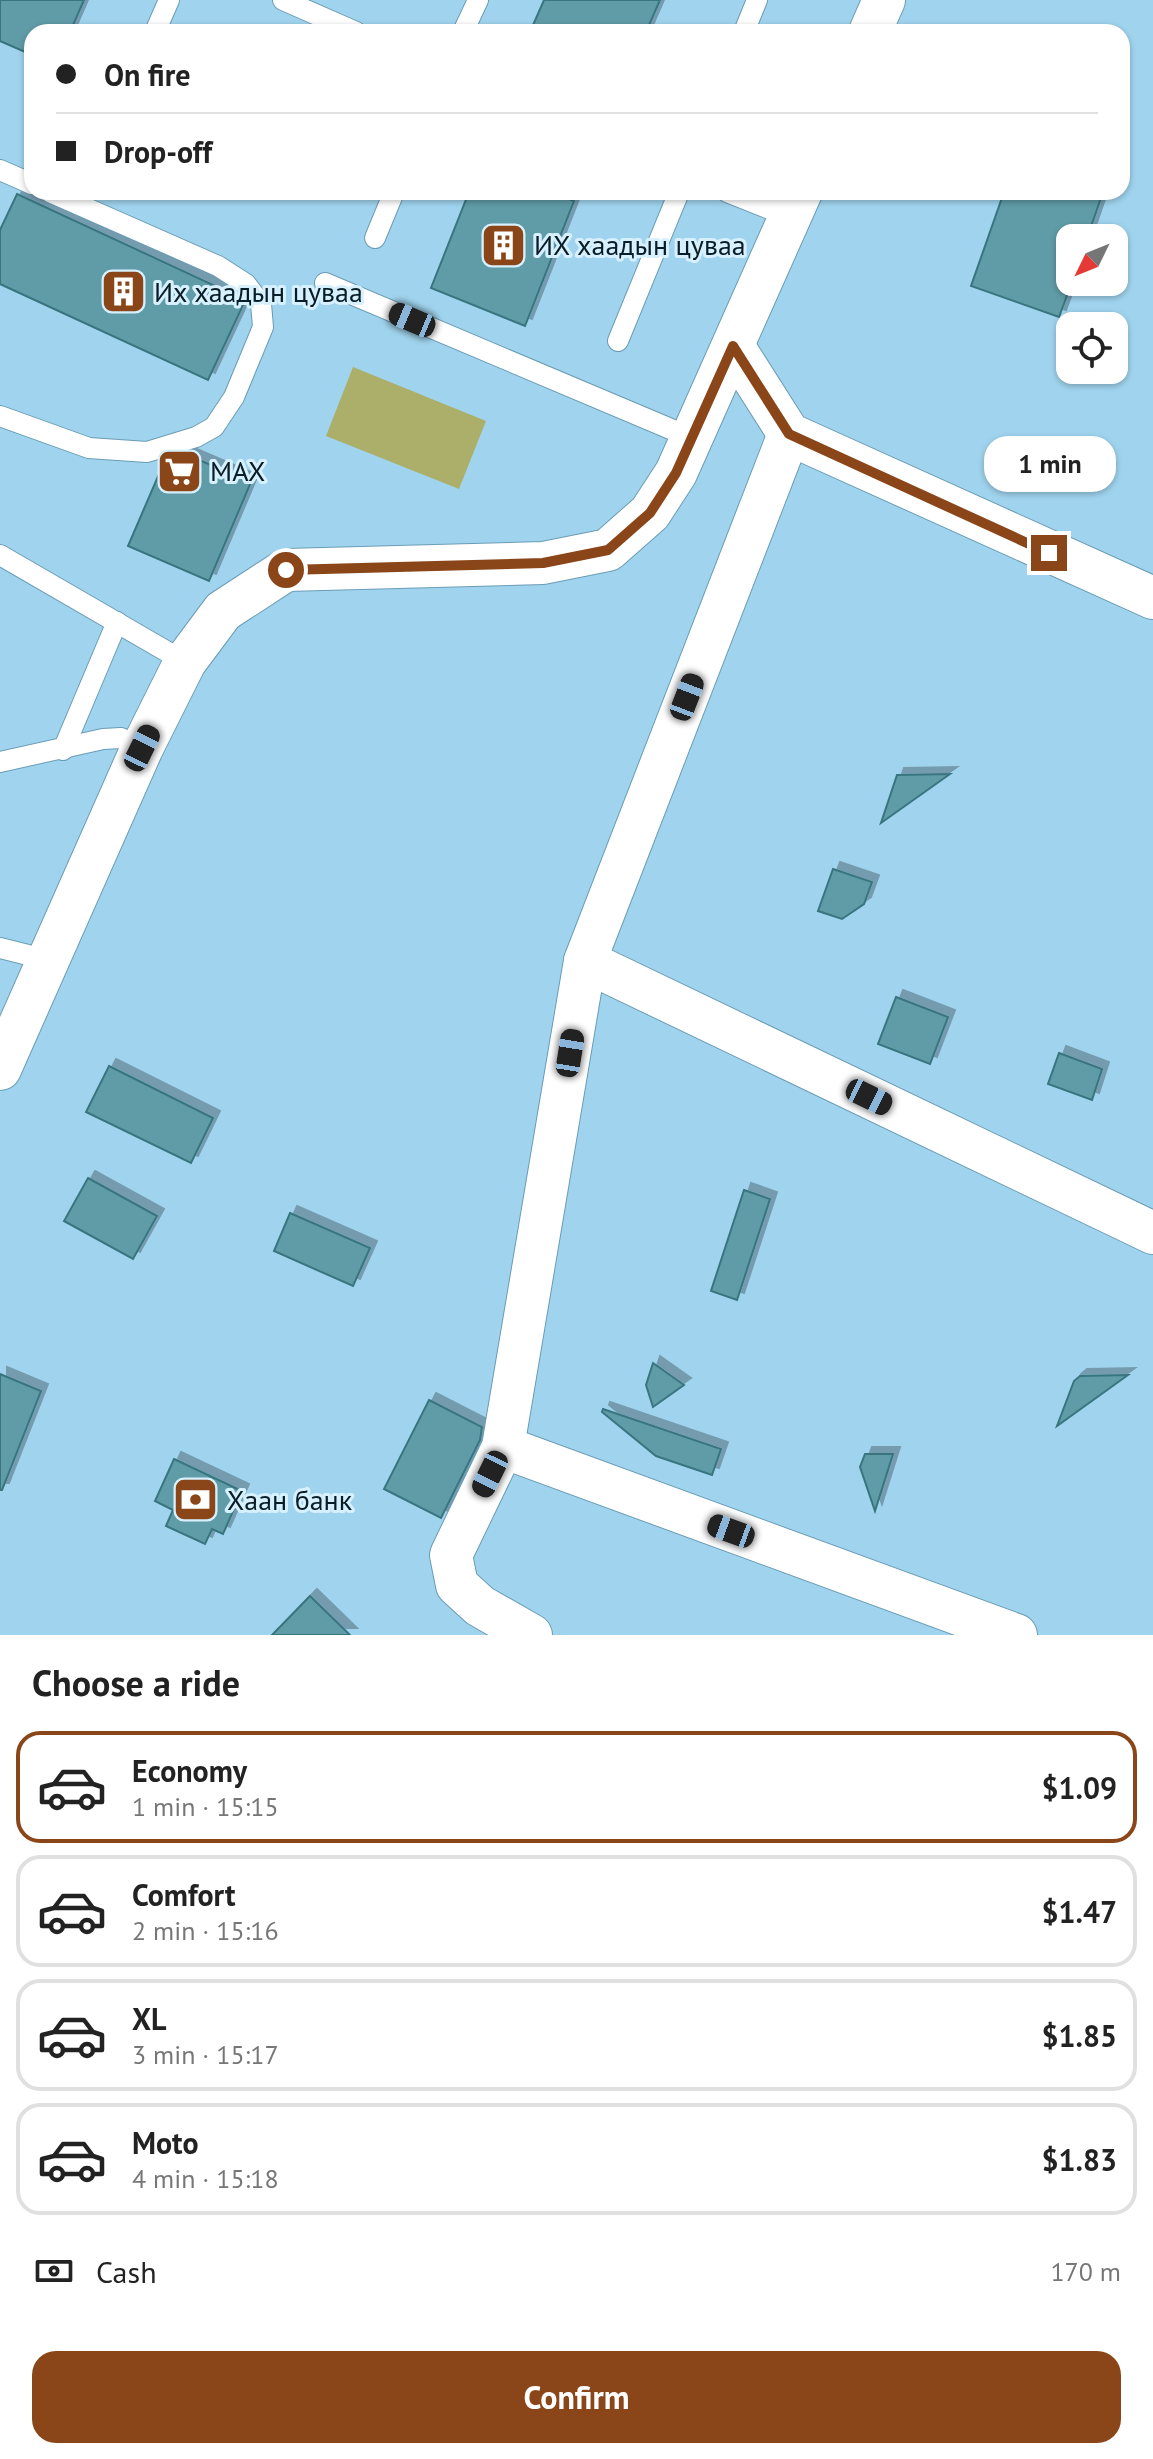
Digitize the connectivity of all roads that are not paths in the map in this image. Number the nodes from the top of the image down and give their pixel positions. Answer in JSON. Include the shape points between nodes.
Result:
{"nodes":[{"id":1,"x":169,"y":0,"type":"edge"},
{"id":2,"x":283,"y":0,"type":"edge"},
{"id":3,"x":478,"y":0,"type":"edge"},
{"id":4,"x":757,"y":0,"type":"edge"},
{"id":5,"x":884,"y":0,"type":"edge"},
{"id":6,"x":158,"y":24,"type":"edge"},
{"id":7,"x":338,"y":24,"type":"edge"},
{"id":8,"x":467,"y":24,"type":"edge"},
{"id":9,"x":747,"y":24,"type":"edge"},
{"id":10,"x":874,"y":24,"type":"edge"},
{"id":11,"x":0,"y":170,"type":"edge"},
{"id":12,"x":24,"y":180,"type":"edge"},
{"id":13,"x":68,"y":200,"type":"edge"},
{"id":14,"x":391,"y":200,"type":"edge"},
{"id":15,"x":676,"y":200,"type":"edge"},
{"id":16,"x":772,"y":200,"type":"edge"},
{"id":17,"x":795,"y":204,"type":"edge"},
{"id":18,"x":375,"y":238,"type":"dead end"},
{"id":19,"x":325,"y":283,"type":"dead end"},
{"id":20,"x":618,"y":341,"type":"dead end"},
{"id":21,"x":733,"y":346,"type":"junction"},
{"id":22,"x":0,"y":416,"type":"edge"},
{"id":23,"x":789,"y":434,"type":"junction"},
{"id":24,"x":692,"y":438,"type":"junction"},
{"id":25,"x":0,"y":555,"type":"edge"},
{"id":26,"x":1153,"y":598,"type":"edge"},
{"id":27,"x":117,"y":622,"type":"junction"},
{"id":28,"x":185,"y":662,"type":"junction"},
{"id":29,"x":142,"y":748,"type":"junction"},
{"id":30,"x":63,"y":750,"type":"junction"},
{"id":31,"x":0,"y":762,"type":"edge"},
{"id":32,"x":0,"y":948,"type":"edge"},
{"id":33,"x":48,"y":960,"type":"junction"},
{"id":34,"x":585,"y":961,"type":"junction"},
{"id":35,"x":0,"y":1069,"type":"edge"},
{"id":36,"x":1153,"y":1233,"type":"edge"},
{"id":37,"x":503,"y":1447,"type":"junction"},
{"id":38,"x":531,"y":1635,"type":"edge"},
{"id":39,"x":1016,"y":1635,"type":"edge"}],
"edges":[{"from":1,"to":6,"type":"lane"},
{"from":2,"to":7,"type":"lane"},
{"from":3,"to":8,"type":"lane"},
{"from":4,"to":9,"type":"lane"},
{"from":5,"to":10,"type":"street"},
{"from":11,"to":12,"type":"lane"},
{"from":13,"to":22,"type":"lane","via":[[218,266],[246,284],[261,304],[263,327],[234,397],[214,427],[196,437],[147,452],[89,448]]},
{"from":14,"to":18,"type":"lane"},
{"from":15,"to":20,"type":"lane"},
{"from":16,"to":17,"type":"lane"},
{"from":17,"to":21,"type":"street"},
{"from":19,"to":24,"type":"lane"},
{"from":21,"to":23,"type":"street"},
{"from":21,"to":24,"type":"street"},
{"from":23,"to":26,"type":"street"},
{"from":23,"to":34,"type":"street"},
{"from":24,"to":28,"type":"street","via":[[650,513],[608,550],[543,563],[286,570],[223,611]]},
{"from":25,"to":27,"type":"lane"},
{"from":27,"to":28,"type":"lane"},
{"from":27,"to":30,"type":"lane"},
{"from":28,"to":29,"type":"street"},
{"from":29,"to":30,"type":"lane","via":[[121,738]]},
{"from":29,"to":33,"type":"street"},
{"from":30,"to":31,"type":"lane"},
{"from":32,"to":33,"type":"lane"},
{"from":33,"to":35,"type":"street"},
{"from":34,"to":36,"type":"street"},
{"from":34,"to":37,"type":"street"},
{"from":37,"to":38,"type":"street","via":[[451,1555],[457,1585],[480,1606]]},
{"from":37,"to":39,"type":"street"}]}
